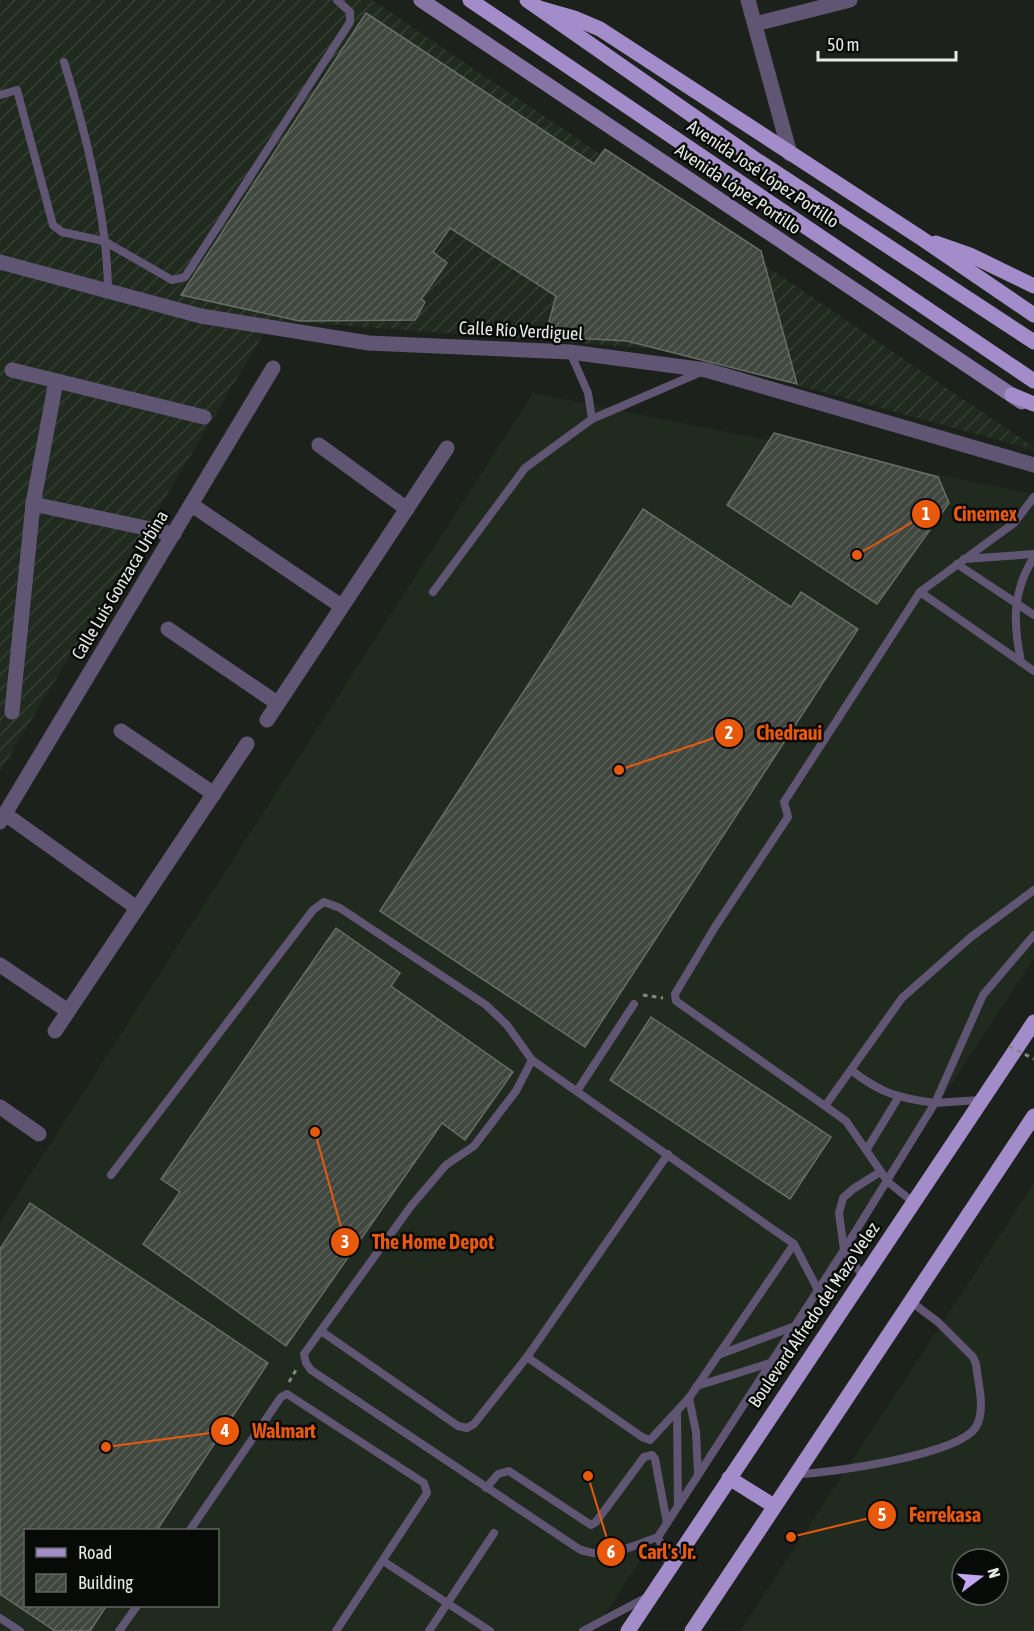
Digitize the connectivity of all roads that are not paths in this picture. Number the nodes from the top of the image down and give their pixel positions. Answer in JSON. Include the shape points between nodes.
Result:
{"nodes":[{"id":1,"x":337,"y":0,"type":"edge"},
{"id":2,"x":421,"y":0,"type":"edge"},
{"id":3,"x":470,"y":0,"type":"edge"},
{"id":4,"x":748,"y":0,"type":"edge"},
{"id":5,"x":850,"y":0,"type":"edge"},
{"id":6,"x":533,"y":4,"type":"edge"},
{"id":7,"x":755,"y":24,"type":"junction"},
{"id":8,"x":64,"y":62,"type":"dead end"},
{"id":9,"x":0,"y":95,"type":"edge"},
{"id":10,"x":790,"y":154,"type":"junction"},
{"id":11,"x":921,"y":238,"type":"junction"},
{"id":12,"x":104,"y":242,"type":"junction"},
{"id":13,"x":0,"y":262,"type":"edge"},
{"id":14,"x":1034,"y":286,"type":"edge"},
{"id":15,"x":108,"y":292,"type":"junction"},
{"id":16,"x":1034,"y":315,"type":"edge"},
{"id":17,"x":1034,"y":342,"type":"edge"},
{"id":18,"x":570,"y":352,"type":"junction"},
{"id":19,"x":273,"y":368,"type":"dead end"},
{"id":20,"x":12,"y":370,"type":"dead end"},
{"id":21,"x":706,"y":370,"type":"junction"},
{"id":22,"x":56,"y":381,"type":"junction"},
{"id":23,"x":1034,"y":381,"type":"edge"},
{"id":24,"x":1012,"y":395,"type":"junction"},
{"id":25,"x":1034,"y":405,"type":"edge"},
{"id":26,"x":1034,"y":410,"type":"edge"},
{"id":27,"x":204,"y":417,"type":"dead end"},
{"id":28,"x":592,"y":419,"type":"junction"},
{"id":29,"x":319,"y":445,"type":"dead end"},
{"id":30,"x":447,"y":448,"type":"dead end"},
{"id":31,"x":1034,"y":465,"type":"edge"},
{"id":32,"x":1034,"y":496,"type":"edge"},
{"id":33,"x":33,"y":504,"type":"junction"},
{"id":34,"x":192,"y":505,"type":"junction"},
{"id":35,"x":407,"y":509,"type":"junction"},
{"id":36,"x":174,"y":534,"type":"junction"},
{"id":37,"x":1034,"y":555,"type":"edge"},
{"id":38,"x":961,"y":561,"type":"junction"},
{"id":39,"x":433,"y":592,"type":"dead end"},
{"id":40,"x":920,"y":592,"type":"junction"},
{"id":41,"x":1014,"y":603,"type":"junction"},
{"id":42,"x":341,"y":606,"type":"junction"},
{"id":43,"x":1034,"y":615,"type":"edge"},
{"id":44,"x":168,"y":629,"type":"dead end"},
{"id":45,"x":1021,"y":662,"type":"junction"},
{"id":46,"x":1034,"y":671,"type":"edge"},
{"id":47,"x":277,"y":703,"type":"junction"},
{"id":48,"x":12,"y":712,"type":"dead end"},
{"id":49,"x":267,"y":720,"type":"dead end"},
{"id":50,"x":121,"y":731,"type":"dead end"},
{"id":51,"x":247,"y":744,"type":"dead end"},
{"id":52,"x":214,"y":794,"type":"junction"},
{"id":53,"x":2,"y":818,"type":"edge"},
{"id":54,"x":1034,"y":890,"type":"edge"},
{"id":55,"x":137,"y":908,"type":"junction"},
{"id":56,"x":1034,"y":935,"type":"edge"},
{"id":57,"x":0,"y":965,"type":"edge"},
{"id":58,"x":634,"y":1004,"type":"road end"},
{"id":59,"x":68,"y":1011,"type":"junction"},
{"id":60,"x":1034,"y":1022,"type":"edge"},
{"id":61,"x":55,"y":1031,"type":"dead end"},
{"id":62,"x":532,"y":1060,"type":"junction"},
{"id":63,"x":851,"y":1070,"type":"junction"},
{"id":64,"x":577,"y":1091,"type":"junction"},
{"id":65,"x":898,"y":1098,"type":"junction"},
{"id":66,"x":980,"y":1101,"type":"junction"},
{"id":67,"x":935,"y":1102,"type":"junction"},
{"id":68,"x":825,"y":1106,"type":"junction"},
{"id":69,"x":0,"y":1107,"type":"edge"},
{"id":70,"x":1034,"y":1116,"type":"edge"},
{"id":71,"x":39,"y":1134,"type":"dead end"},
{"id":72,"x":867,"y":1149,"type":"junction"},
{"id":73,"x":668,"y":1154,"type":"junction"},
{"id":74,"x":880,"y":1172,"type":"junction"},
{"id":75,"x":111,"y":1175,"type":"dead end"},
{"id":76,"x":888,"y":1182,"type":"junction"},
{"id":77,"x":913,"y":1202,"type":"junction"},
{"id":78,"x":794,"y":1244,"type":"junction"},
{"id":79,"x":844,"y":1250,"type":"junction"},
{"id":80,"x":863,"y":1276,"type":"junction"},
{"id":81,"x":818,"y":1290,"type":"junction"},
{"id":82,"x":910,"y":1301,"type":"junction"},
{"id":83,"x":796,"y":1326,"type":"junction"},
{"id":84,"x":321,"y":1331,"type":"junction"},
{"id":85,"x":718,"y":1355,"type":"junction"},
{"id":86,"x":527,"y":1357,"type":"junction"},
{"id":87,"x":770,"y":1363,"type":"junction"},
{"id":88,"x":696,"y":1386,"type":"junction"},
{"id":89,"x":689,"y":1398,"type":"junction"},
{"id":90,"x":677,"y":1412,"type":"junction"},
{"id":91,"x":698,"y":1474,"type":"junction"},
{"id":92,"x":795,"y":1474,"type":"junction"},
{"id":93,"x":729,"y":1478,"type":"junction"},
{"id":94,"x":486,"y":1488,"type":"junction"},
{"id":95,"x":678,"y":1506,"type":"junction"},
{"id":96,"x":774,"y":1506,"type":"junction"},
{"id":97,"x":667,"y":1523,"type":"junction"},
{"id":98,"x":191,"y":1529,"type":"edge"},
{"id":99,"x":494,"y":1533,"type":"dead end"},
{"id":100,"x":657,"y":1537,"type":"junction"},
{"id":101,"x":383,"y":1561,"type":"junction"},
{"id":102,"x":670,"y":1568,"type":"junction"},
{"id":103,"x":652,"y":1594,"type":"junction"},
{"id":104,"x":448,"y":1602,"type":"junction"},
{"id":105,"x":136,"y":1607,"type":"edge"},
{"id":106,"x":0,"y":1618,"type":"edge"},
{"id":107,"x":20,"y":1631,"type":"edge"},
{"id":108,"x":119,"y":1631,"type":"edge"},
{"id":109,"x":336,"y":1631,"type":"edge"},
{"id":110,"x":429,"y":1631,"type":"edge"},
{"id":111,"x":490,"y":1631,"type":"edge"},
{"id":112,"x":584,"y":1631,"type":"edge"},
{"id":113,"x":628,"y":1631,"type":"edge"},
{"id":114,"x":692,"y":1631,"type":"edge"}],
"edges":[{"from":1,"to":12,"type":"lane","via":[[350,12],[350,22],[185,277],[172,280]]},
{"from":2,"to":24,"type":"street","name":"Avenida López Portillo"},
{"from":3,"to":23,"type":"main road","name":"Avenida José López Portillo","bridge":true},
{"from":4,"to":7,"type":"street"},
{"from":5,"to":7,"type":"street"},
{"from":6,"to":10,"type":"main road","via":[[600,29]]},
{"from":6,"to":17,"type":"main road","name":"Avenida José López Portillo","bridge":true,"via":[[752,157]]},
{"from":7,"to":10,"type":"street"},
{"from":8,"to":12,"type":"lane","via":[[89,157]]},
{"from":9,"to":12,"type":"lane","via":[[17,90],[53,225],[62,232]]},
{"from":10,"to":11,"type":"main road"},
{"from":11,"to":14,"type":"main road","via":[[970,255]]},
{"from":11,"to":16,"type":"main road"},
{"from":12,"to":15,"type":"lane"},
{"from":13,"to":15,"type":"street","name":"Calle Río Verdiguel"},
{"from":15,"to":18,"type":"street","name":"Calle Río Verdiguel","via":[[201,316],[369,343]]},
{"from":18,"to":21,"type":"street","name":"Calle Río Verdiguel"},
{"from":18,"to":28,"type":"lane","via":[[588,393]]},
{"from":19,"to":34,"type":"street","name":"Calle Luis Gonzaca Urbina"},
{"from":20,"to":22,"type":"street"},
{"from":21,"to":28,"type":"lane"},
{"from":21,"to":31,"type":"street","name":"Calle Río Verdiguel"},
{"from":22,"to":27,"type":"street"},
{"from":22,"to":33,"type":"street"},
{"from":24,"to":25,"type":"main road"},
{"from":24,"to":26,"type":"street","name":"Avenida López Portillo"},
{"from":28,"to":39,"type":"lane","via":[[515,477]]},
{"from":29,"to":35,"type":"street"},
{"from":30,"to":35,"type":"street"},
{"from":32,"to":38,"type":"lane","via":[[1014,523]]},
{"from":33,"to":36,"type":"street"},
{"from":33,"to":48,"type":"street"},
{"from":34,"to":36,"type":"street","name":"Calle Luis Gonzaca Urbina"},
{"from":34,"to":42,"type":"street"},
{"from":35,"to":42,"type":"street"},
{"from":36,"to":53,"type":"street","name":"Calle Luis Gonzaca Urbina"},
{"from":37,"to":38,"type":"lane"},
{"from":37,"to":41,"type":"lane"},
{"from":38,"to":40,"type":"lane"},
{"from":38,"to":41,"type":"lane"},
{"from":40,"to":45,"type":"lane"},
{"from":40,"to":68,"type":"lane","via":[[784,802],[788,817],[675,994],[676,1001]]},
{"from":41,"to":43,"type":"lane"},
{"from":41,"to":45,"type":"lane"},
{"from":42,"to":47,"type":"street"},
{"from":44,"to":47,"type":"street"},
{"from":45,"to":46,"type":"lane"},
{"from":47,"to":49,"type":"street"},
{"from":50,"to":52,"type":"street"},
{"from":51,"to":52,"type":"street"},
{"from":52,"to":55,"type":"street"},
{"from":53,"to":55,"type":"street"},
{"from":54,"to":63,"type":"lane","via":[[970,937],[902,999]]},
{"from":55,"to":59,"type":"street"},
{"from":56,"to":67,"type":"lane","via":[[983,994]]},
{"from":57,"to":59,"type":"street"},
{"from":58,"to":64,"type":"lane"},
{"from":59,"to":61,"type":"street"},
{"from":60,"to":66,"type":"main road","name":"Boulevard Alfredo del Mazo Velez"},
{"from":62,"to":64,"type":"lane"},
{"from":62,"to":75,"type":"lane","via":[[507,1025],[486,1005],[340,908],[324,902],[313,910]]},
{"from":62,"to":84,"type":"lane","via":[[516,1091],[474,1146],[446,1165],[411,1206]]},
{"from":63,"to":65,"type":"lane"},
{"from":63,"to":68,"type":"lane"},
{"from":64,"to":73,"type":"lane"},
{"from":65,"to":67,"type":"lane"},
{"from":65,"to":72,"type":"lane"},
{"from":66,"to":67,"type":"lane"},
{"from":66,"to":77,"type":"main road","name":"Boulevard Alfredo del Mazo Velez"},
{"from":67,"to":76,"type":"lane"},
{"from":68,"to":72,"type":"lane","via":[[846,1121]]},
{"from":69,"to":71,"type":"street"},
{"from":70,"to":82,"type":"main road"},
{"from":72,"to":74,"type":"lane"},
{"from":73,"to":78,"type":"lane"},
{"from":73,"to":86,"type":"lane"},
{"from":74,"to":76,"type":"lane"},
{"from":74,"to":79,"type":"lane","via":[[843,1198],[839,1213]]},
{"from":76,"to":77,"type":"lane"},
{"from":76,"to":79,"type":"lane"},
{"from":77,"to":80,"type":"main road","name":"Boulevard Alfredo del Mazo Velez"},
{"from":78,"to":81,"type":"lane"},
{"from":78,"to":85,"type":"lane"},
{"from":79,"to":80,"type":"lane"},
{"from":79,"to":81,"type":"lane"},
{"from":80,"to":93,"type":"main road","name":"Boulevard Alfredo del Mazo Velez"},
{"from":81,"to":83,"type":"lane"},
{"from":82,"to":92,"type":"main road"},
{"from":82,"to":92,"type":"lane","via":[[973,1357],[981,1415],[975,1429],[962,1438],[895,1461],[835,1472]]},
{"from":83,"to":85,"type":"lane"},
{"from":83,"to":87,"type":"lane"},
{"from":84,"to":86,"type":"lane","via":[[466,1428],[474,1424]]},
{"from":84,"to":94,"type":"lane","via":[[304,1354],[312,1370]]},
{"from":85,"to":88,"type":"lane"},
{"from":86,"to":90,"type":"lane","via":[[650,1440]]},
{"from":87,"to":88,"type":"lane"},
{"from":87,"to":91,"type":"lane"},
{"from":88,"to":89,"type":"lane"},
{"from":89,"to":90,"type":"lane"},
{"from":89,"to":91,"type":"lane"},
{"from":90,"to":95,"type":"lane"},
{"from":91,"to":95,"type":"lane"},
{"from":92,"to":96,"type":"main road"},
{"from":93,"to":96,"type":"main road"},
{"from":93,"to":102,"type":"main road","name":"Boulevard Alfredo del Mazo Velez"},
{"from":94,"to":97,"type":"lane","via":[[498,1474],[509,1471],[591,1525],[644,1457],[651,1455]]},
{"from":94,"to":100,"type":"lane","via":[[592,1555],[607,1555]]},
{"from":95,"to":97,"type":"lane"},
{"from":96,"to":114,"type":"main road"},
{"from":97,"to":100,"type":"lane"},
{"from":98,"to":101,"type":"lane","via":[[281,1397],[287,1394],[427,1488],[427,1494]]},
{"from":99,"to":104,"type":"lane"},
{"from":100,"to":102,"type":"lane"},
{"from":101,"to":104,"type":"lane"},
{"from":101,"to":109,"type":"lane"},
{"from":102,"to":103,"type":"main road","name":"Boulevard Alfredo del Mazo Velez"},
{"from":103,"to":112,"type":"lane"},
{"from":103,"to":113,"type":"main road","name":"Boulevard Alfredo del Mazo Velez"},
{"from":104,"to":110,"type":"lane"},
{"from":104,"to":111,"type":"lane"},
{"from":105,"to":108,"type":"lane"},
{"from":106,"to":107,"type":"lane"}]}
